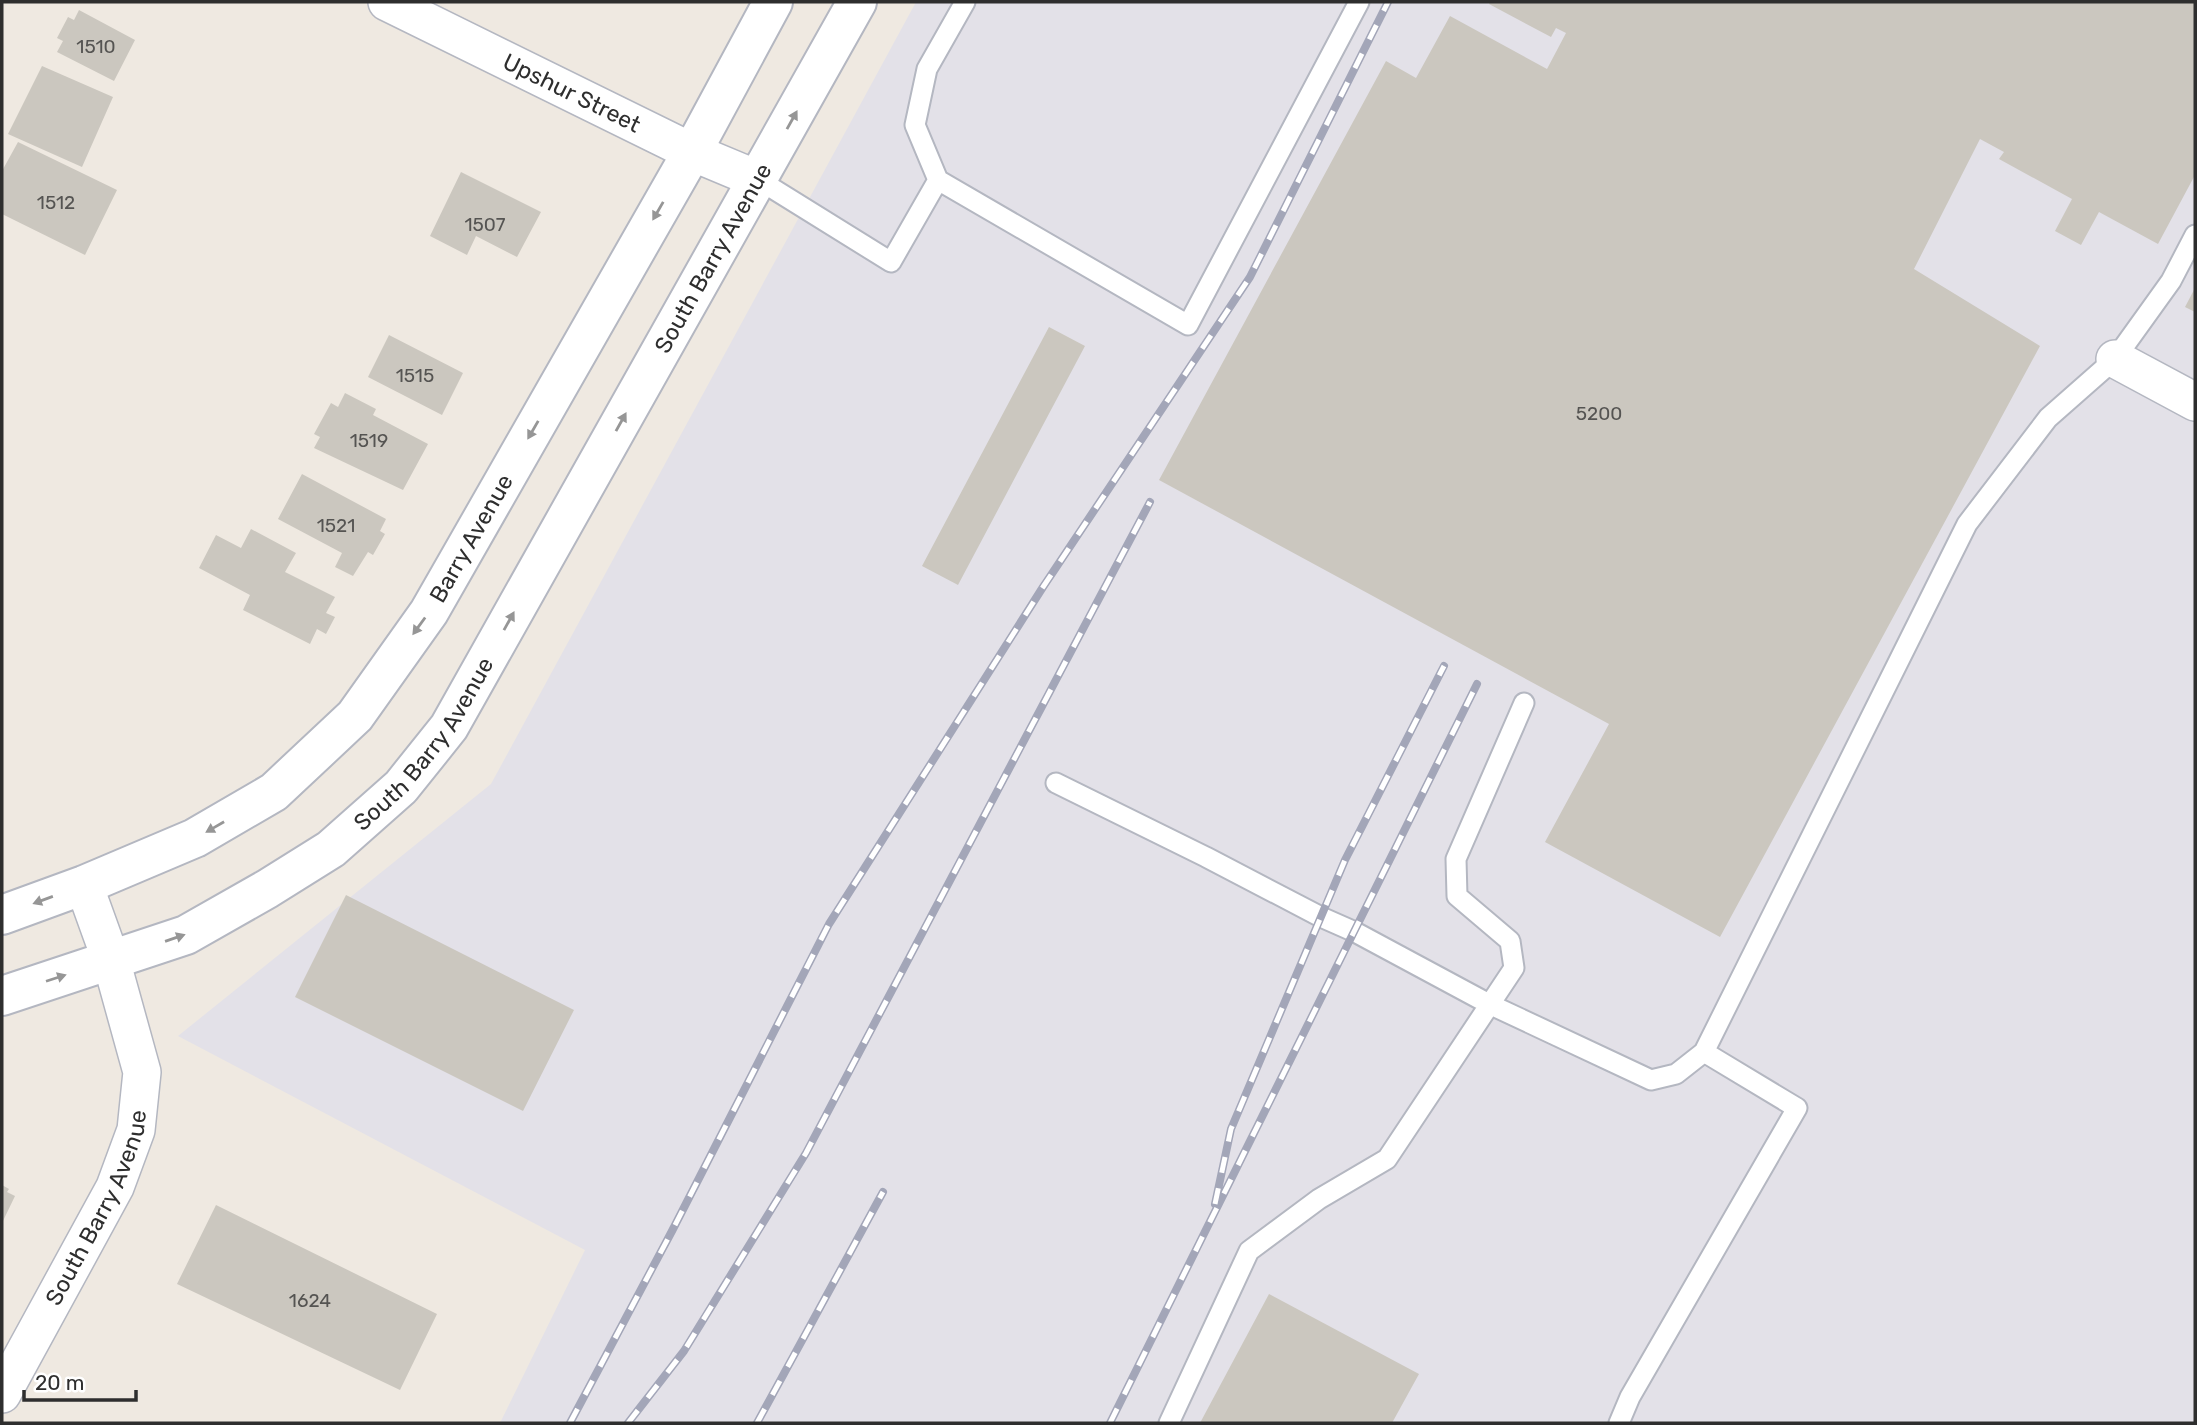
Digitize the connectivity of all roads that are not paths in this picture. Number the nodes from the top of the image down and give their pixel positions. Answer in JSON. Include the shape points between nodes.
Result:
{"nodes":[{"id":1,"x":387,"y":2,"type":"edge"},
{"id":2,"x":773,"y":2,"type":"edge"},
{"id":3,"x":857,"y":2,"type":"edge"},
{"id":4,"x":965,"y":2,"type":"edge"},
{"id":5,"x":1359,"y":2,"type":"edge"},
{"id":6,"x":692,"y":152,"type":"junction"},
{"id":7,"x":759,"y":180,"type":"junction"},
{"id":8,"x":938,"y":180,"type":"junction"},
{"id":9,"x":2195,"y":235,"type":"edge"},
{"id":10,"x":2115,"y":359,"type":"junction"},
{"id":11,"x":2195,"y":402,"type":"edge"},
{"id":12,"x":1524,"y":703,"type":"dead end"},
{"id":13,"x":1056,"y":783,"type":"dead end"},
{"id":14,"x":84,"y":885,"type":"junction"},
{"id":15,"x":2,"y":915,"type":"edge"},
{"id":16,"x":111,"y":960,"type":"junction"},
{"id":17,"x":2,"y":996,"type":"edge"},
{"id":18,"x":1489,"y":1004,"type":"junction"},
{"id":19,"x":1704,"y":1052,"type":"junction"},
{"id":20,"x":2,"y":1394,"type":"edge"},
{"id":21,"x":1169,"y":1423,"type":"edge"},
{"id":22,"x":1619,"y":1423,"type":"edge"}],
"edges":[{"from":1,"to":6,"type":"street","name":"Upshur Street"},
{"from":2,"to":6,"type":"main road","name":"Barry Avenue"},
{"from":7,"to":3,"type":"main road","name":"South Barry Avenue","one_way":true},
{"from":4,"to":8,"type":"lane","via":[[928,69],[915,125]]},
{"from":5,"to":8,"type":"lane","via":[[1188,325]]},
{"from":6,"to":7,"type":"street","name":"Upshur Street"},
{"from":6,"to":14,"type":"main road","name":"Barry Avenue","one_way":true,"via":[[429,611],[355,716],[274,792],[195,838]]},
{"from":7,"to":8,"type":"lane","via":[[891,262]]},
{"from":16,"to":7,"type":"main road","name":"South Barry Avenue","one_way":true,"via":[[186,935],[267,889],[331,849],[401,788],[449,727]]},
{"from":9,"to":10,"type":"lane","via":[[2171,281]]},
{"from":10,"to":11,"type":"street"},
{"from":10,"to":19,"type":"lane","via":[[2048,418],[1967,524]]},
{"from":12,"to":18,"type":"lane","via":[[1456,859],[1457,896],[1510,941],[1514,968]]},
{"from":13,"to":18,"type":"lane"},
{"from":14,"to":15,"type":"main road","name":"Barry Avenue","one_way":true},
{"from":14,"to":16,"type":"street"},
{"from":17,"to":16,"type":"main road","one_way":true},
{"from":16,"to":20,"type":"street","name":"South Barry Avenue","via":[[142,1072],[136,1130],[116,1187]]},
{"from":18,"to":19,"type":"lane","via":[[1651,1080],[1676,1074]]},
{"from":18,"to":21,"type":"lane","via":[[1387,1159],[1319,1199],[1249,1251]]},
{"from":19,"to":22,"type":"lane","via":[[1797,1108],[1630,1396]]}]}
